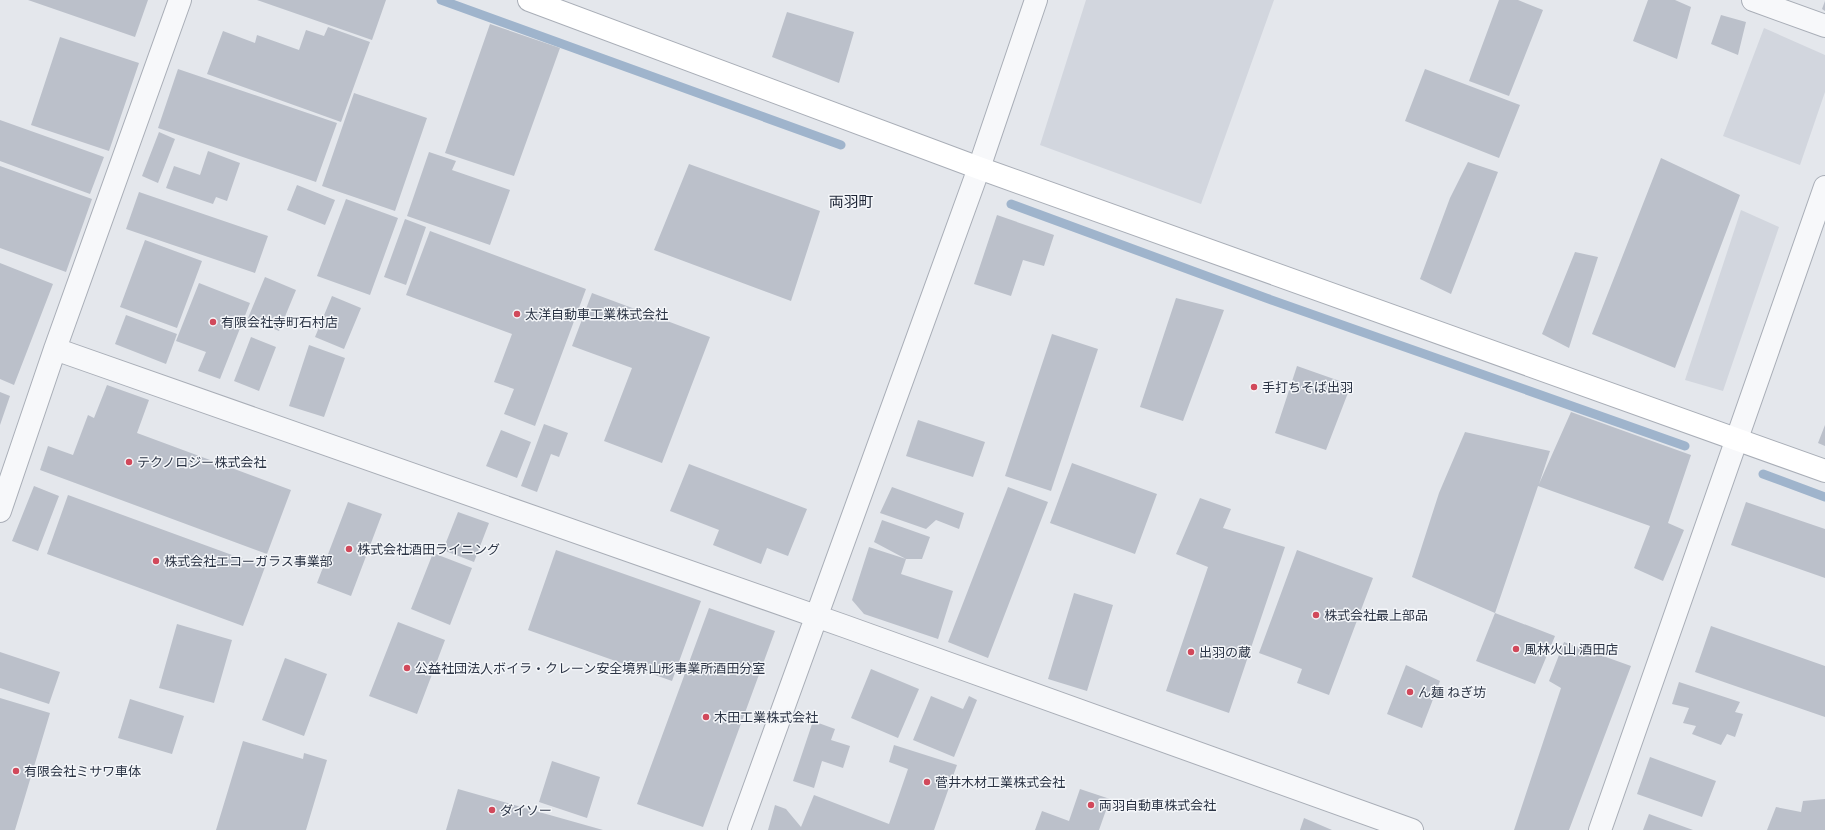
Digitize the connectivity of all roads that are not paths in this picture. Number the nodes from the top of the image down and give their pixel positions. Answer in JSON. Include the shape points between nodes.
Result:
{"nodes":[{"id":1,"x":180,"y":0,"type":"edge"},
{"id":2,"x":529,"y":0,"type":"edge"},
{"id":3,"x":1036,"y":0,"type":"edge"},
{"id":4,"x":1753,"y":0,"type":"edge"},
{"id":5,"x":1825,"y":26,"type":"edge"},
{"id":6,"x":979,"y":168,"type":"junction"},
{"id":7,"x":1825,"y":187,"type":"edge"},
{"id":8,"x":55,"y":349,"type":"junction"},
{"id":9,"x":1736,"y":439,"type":"junction"},
{"id":10,"x":1825,"y":471,"type":"edge"},
{"id":11,"x":0,"y":510,"type":"edge"},
{"id":12,"x":816,"y":617,"type":"junction"},
{"id":13,"x":739,"y":830,"type":"edge"},
{"id":14,"x":1412,"y":830,"type":"edge"},
{"id":15,"x":1600,"y":830,"type":"edge"}],
"edges":[{"from":1,"to":8,"type":"street"},
{"from":2,"to":6,"type":"street"},
{"from":3,"to":6,"type":"street"},
{"from":4,"to":5,"type":"street"},
{"from":6,"to":9,"type":"street"},
{"from":6,"to":12,"type":"street"},
{"from":7,"to":9,"type":"street"},
{"from":8,"to":11,"type":"street"},
{"from":8,"to":12,"type":"street"},
{"from":9,"to":10,"type":"street"},
{"from":9,"to":15,"type":"street"},
{"from":12,"to":13,"type":"street"},
{"from":12,"to":14,"type":"street"}]}
